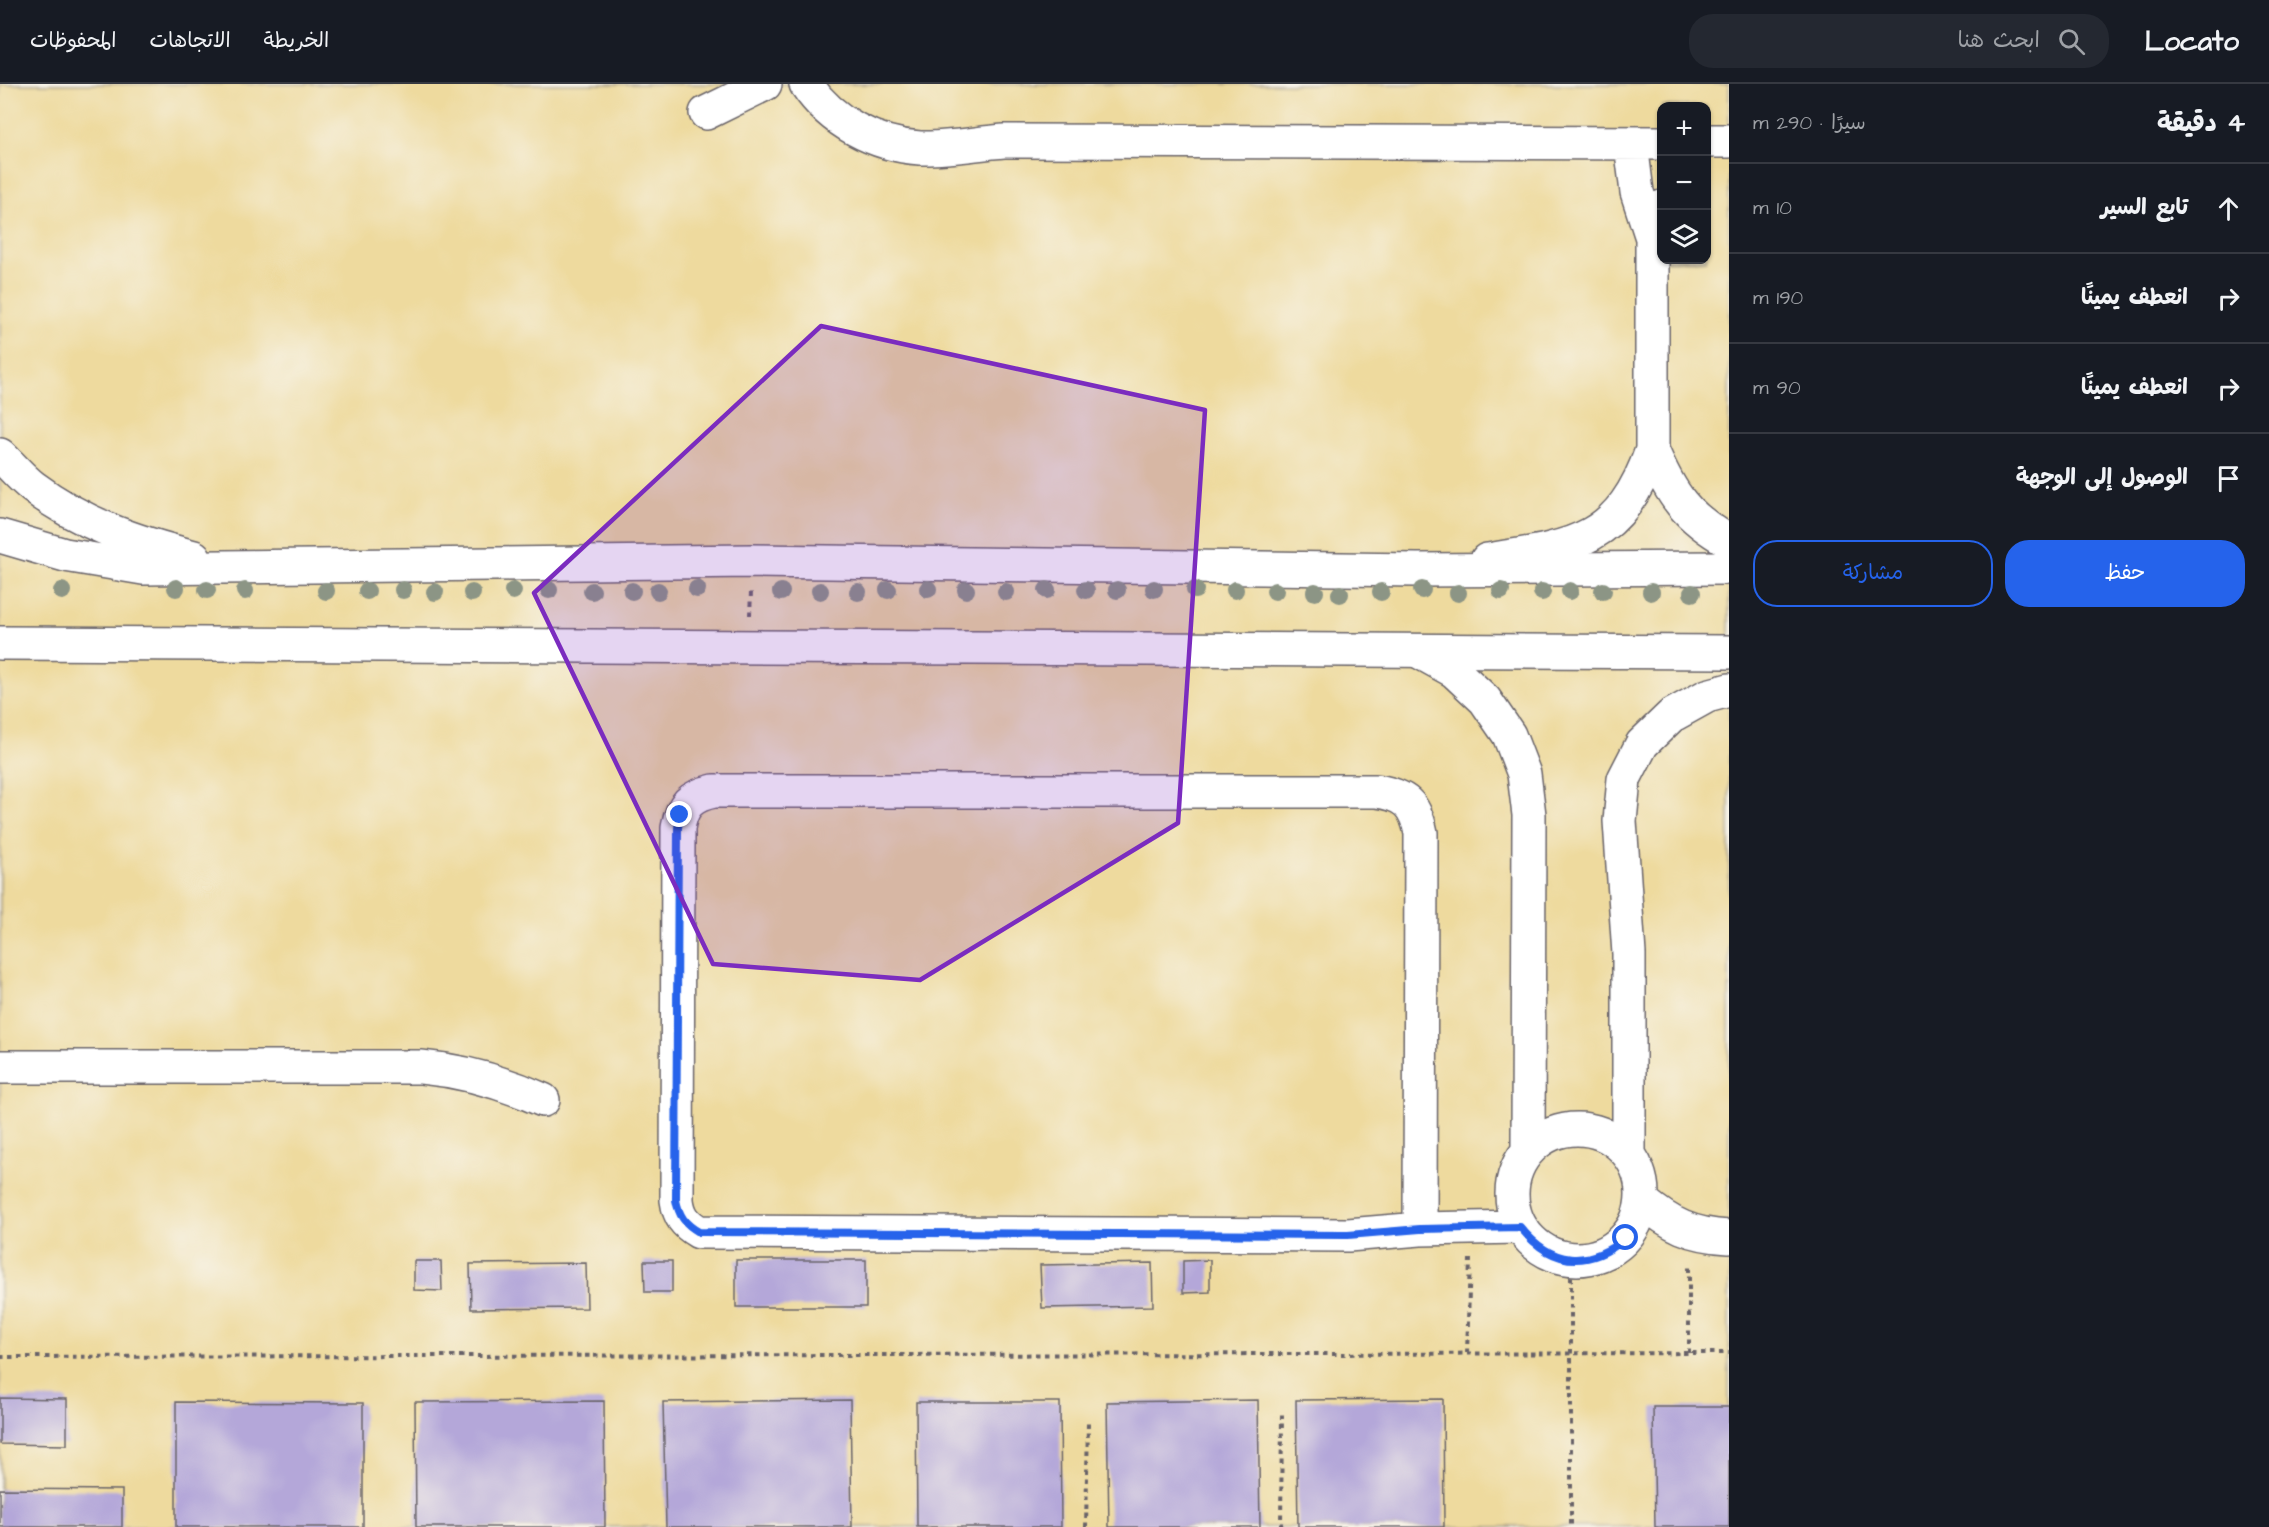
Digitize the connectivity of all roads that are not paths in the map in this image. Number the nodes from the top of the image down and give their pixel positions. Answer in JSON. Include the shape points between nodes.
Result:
{"nodes":[{"id":1,"x":765,"y":84,"type":"edge"},
{"id":2,"x":806,"y":84,"type":"edge"},
{"id":3,"x":834,"y":84,"type":"edge"},
{"id":4,"x":706,"y":113,"type":"dead end"},
{"id":5,"x":1004,"y":141,"type":"junction"},
{"id":6,"x":1711,"y":141,"type":"edge"},
{"id":7,"x":1729,"y":141,"type":"edge"},
{"id":8,"x":1646,"y":144,"type":"edge"},
{"id":9,"x":1661,"y":210,"type":"edge"},
{"id":10,"x":1652,"y":238,"type":"junction"},
{"id":11,"x":1652,"y":450,"type":"junction"},
{"id":12,"x":0,"y":454,"type":"edge"},
{"id":13,"x":0,"y":536,"type":"edge"},
{"id":14,"x":1729,"y":541,"type":"edge"},
{"id":15,"x":239,"y":568,"type":"junction"},
{"id":16,"x":1729,"y":568,"type":"edge"},
{"id":17,"x":1417,"y":570,"type":"junction"},
{"id":18,"x":0,"y":643,"type":"edge"},
{"id":19,"x":1418,"y":651,"type":"junction"},
{"id":20,"x":1729,"y":652,"type":"edge"},
{"id":21,"x":1729,"y":690,"type":"edge"},
{"id":22,"x":0,"y":1067,"type":"edge"},
{"id":23,"x":543,"y":1100,"type":"dead end"},
{"id":24,"x":1528,"y":1150,"type":"junction"},
{"id":25,"x":1629,"y":1155,"type":"junction"},
{"id":26,"x":1642,"y":1201,"type":"junction"},
{"id":27,"x":1520,"y":1227,"type":"junction"},
{"id":28,"x":1420,"y":1229,"type":"junction"},
{"id":29,"x":1729,"y":1237,"type":"edge"}],
"edges":[{"from":1,"to":4,"type":"main road"},
{"from":2,"to":5,"type":"main road","via":[[836,116],[861,133],[891,143],[921,148]]},
{"from":3,"to":5,"type":"main road","via":[[853,102],[903,128]]},
{"from":5,"to":8,"type":"main road"},
{"from":6,"to":7,"type":"main road"},
{"from":8,"to":10,"type":"main road","via":[[1637,192]]},
{"from":9,"to":10,"type":"main road"},
{"from":10,"to":11,"type":"main road"},
{"from":11,"to":14,"type":"main road","via":[[1665,481],[1683,508]]},
{"from":11,"to":17,"type":"main road","via":[[1642,479],[1625,506],[1603,527],[1576,542],[1545,551]]},
{"from":12,"to":15,"type":"main road","via":[[32,486],[89,523],[152,546]]},
{"from":13,"to":15,"type":"main road","via":[[65,555],[143,568]]},
{"from":15,"to":17,"type":"main road","via":[[752,561]]},
{"from":16,"to":17,"type":"main road"},
{"from":18,"to":19,"type":"main road"},
{"from":19,"to":20,"type":"main road"},
{"from":19,"to":24,"type":"main road","via":[[1454,671],[1485,700],[1509,735],[1524,774],[1529,815]]},
{"from":21,"to":25,"type":"main road","via":[[1707,696],[1671,716],[1642,744],[1624,779],[1620,821],[1629,954]]},
{"from":22,"to":23,"type":"main road","via":[[421,1067],[484,1077]]},
{"from":24,"to":25,"type":"main road","via":[[1560,1131],[1579,1129],[1598,1132]]},
{"from":24,"to":27,"type":"main road","via":[[1516,1172],[1511,1196]]},
{"from":25,"to":26,"type":"main road","via":[[1637,1169]]},
{"from":26,"to":27,"type":"main road","via":[[1637,1221],[1626,1238],[1610,1251],[1591,1258],[1551,1254]]},
{"from":26,"to":29,"type":"main road","via":[[1661,1217],[1689,1231]]},
{"from":27,"to":28,"type":"main road"},
{"from":28,"to":28,"type":"main road","via":[[1421,832],[1418,816],[1408,802],[1393,793],[714,791],[699,794],[680,815],[676,1200],[679,1214],[699,1232],[1348,1235]]}]}
